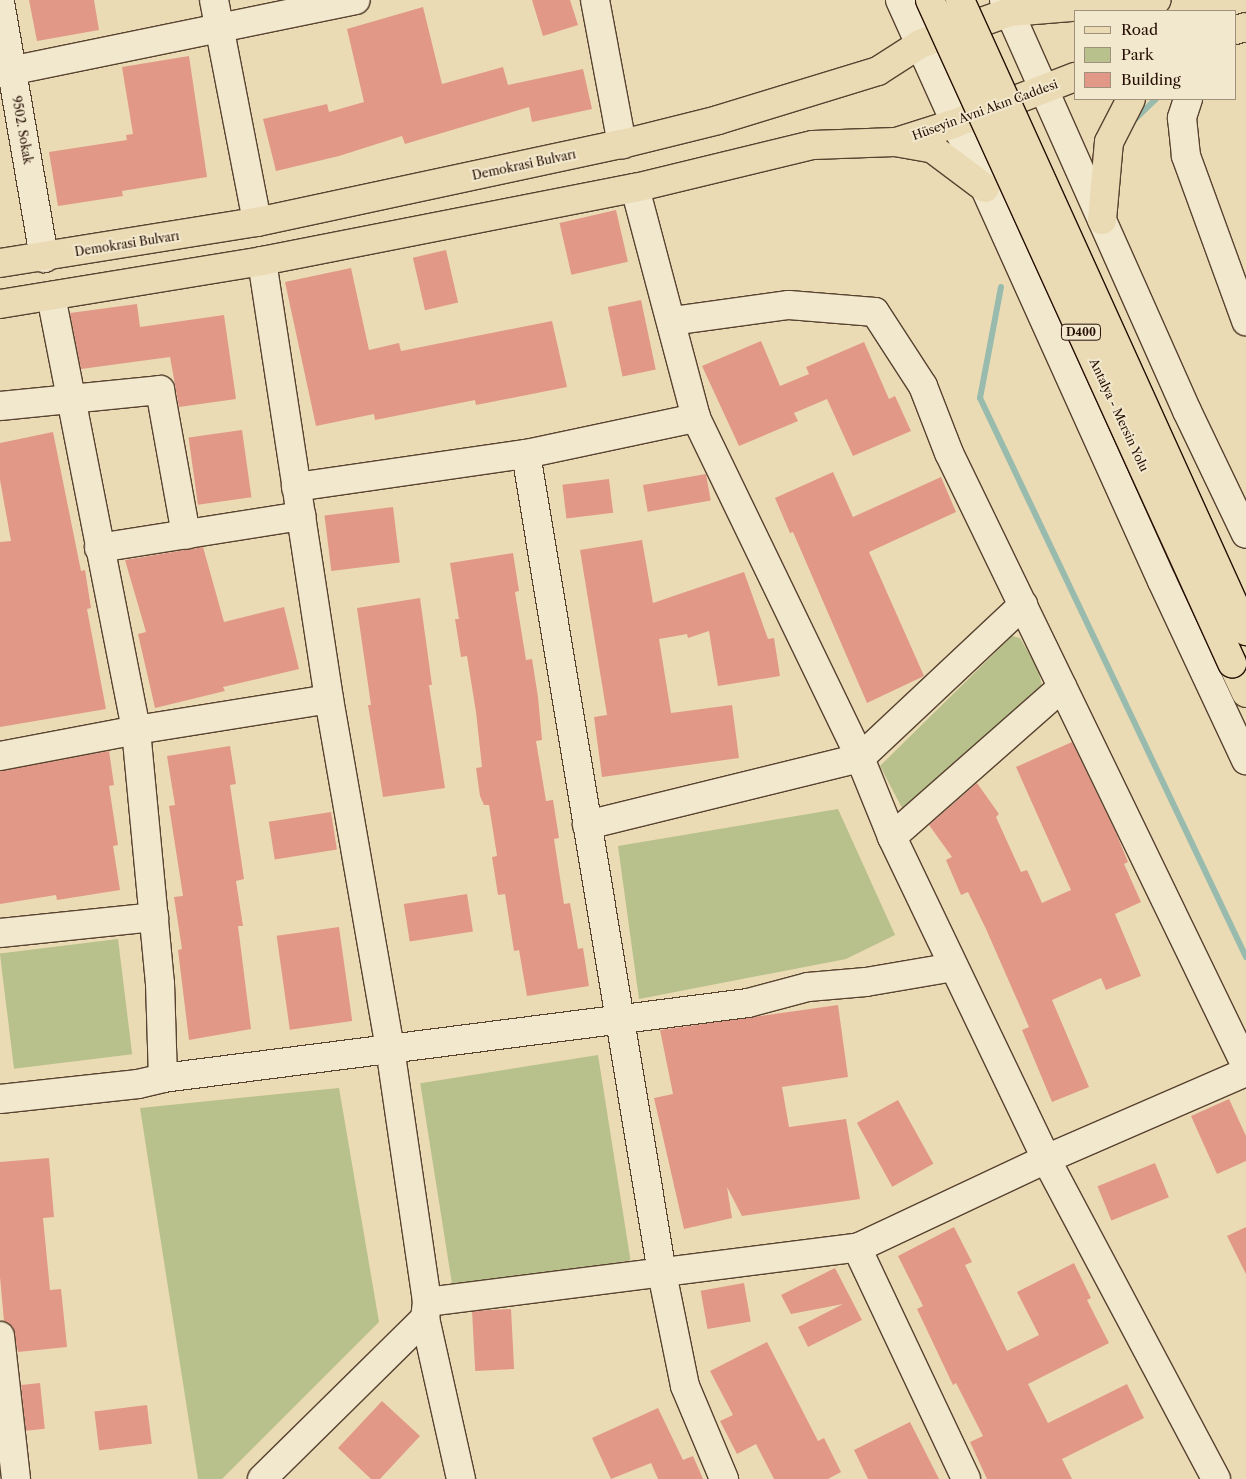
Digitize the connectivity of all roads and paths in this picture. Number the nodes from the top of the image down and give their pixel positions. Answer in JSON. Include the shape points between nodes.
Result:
{"nodes":[{"id":1,"x":214,"y":0,"type":"edge"},
{"id":2,"x":356,"y":0,"type":"edge"},
{"id":3,"x":595,"y":0,"type":"edge"},
{"id":4,"x":900,"y":0,"type":"edge"},
{"id":5,"x":930,"y":0,"type":"edge"},
{"id":6,"x":960,"y":0,"type":"edge"},
{"id":7,"x":1148,"y":1,"type":"edge"},
{"id":8,"x":0,"y":2,"type":"edge"},
{"id":9,"x":1015,"y":7,"type":"edge"},
{"id":10,"x":220,"y":27,"type":"junction"},
{"id":11,"x":920,"y":44,"type":"junction"},
{"id":12,"x":6,"y":71,"type":"edge"},
{"id":13,"x":1074,"y":77,"type":"edge"},
{"id":14,"x":1044,"y":90,"type":"junction"},
{"id":15,"x":1130,"y":100,"type":"edge"},
{"id":16,"x":1188,"y":100,"type":"edge"},
{"id":17,"x":953,"y":124,"type":"junction"},
{"id":18,"x":895,"y":142,"type":"junction"},
{"id":19,"x":622,"y":144,"type":"junction"},
{"id":20,"x":635,"y":188,"type":"junction"},
{"id":21,"x":985,"y":188,"type":"junction"},
{"id":22,"x":1102,"y":220,"type":"junction"},
{"id":23,"x":257,"y":222,"type":"junction"},
{"id":24,"x":44,"y":258,"type":"junction"},
{"id":25,"x":262,"y":261,"type":"junction"},
{"id":26,"x":0,"y":263,"type":"edge"},
{"id":27,"x":51,"y":296,"type":"junction"},
{"id":28,"x":0,"y":304,"type":"edge"},
{"id":29,"x":1246,"y":320,"type":"edge"},
{"id":30,"x":672,"y":321,"type":"junction"},
{"id":31,"x":70,"y":397,"type":"junction"},
{"id":32,"x":0,"y":406,"type":"edge"},
{"id":33,"x":696,"y":418,"type":"junction"},
{"id":34,"x":526,"y":454,"type":"junction"},
{"id":35,"x":296,"y":487,"type":"junction"},
{"id":36,"x":301,"y":516,"type":"junction"},
{"id":37,"x":1246,"y":534,"type":"edge"},
{"id":38,"x":186,"y":535,"type":"junction"},
{"id":39,"x":99,"y":548,"type":"junction"},
{"id":40,"x":1023,"y":605,"type":"junction"},
{"id":41,"x":1246,"y":632,"type":"edge"},
{"id":42,"x":1062,"y":687,"type":"junction"},
{"id":43,"x":1246,"y":693,"type":"edge"},
{"id":44,"x":329,"y":699,"type":"junction"},
{"id":45,"x":136,"y":730,"type":"junction"},
{"id":46,"x":0,"y":756,"type":"edge"},
{"id":47,"x":860,"y":758,"type":"junction"},
{"id":48,"x":1246,"y":760,"type":"edge"},
{"id":49,"x":587,"y":825,"type":"junction"},
{"id":50,"x":892,"y":838,"type":"junction"},
{"id":51,"x":154,"y":917,"type":"junction"},
{"id":52,"x":0,"y":933,"type":"edge"},
{"id":53,"x":954,"y":967,"type":"junction"},
{"id":54,"x":618,"y":1021,"type":"junction"},
{"id":55,"x":390,"y":1048,"type":"junction"},
{"id":56,"x":1246,"y":1066,"type":"edge"},
{"id":57,"x":1246,"y":1072,"type":"edge"},
{"id":58,"x":163,"y":1078,"type":"junction"},
{"id":59,"x":0,"y":1099,"type":"edge"},
{"id":60,"x":1046,"y":1159,"type":"junction"},
{"id":61,"x":857,"y":1248,"type":"junction"},
{"id":62,"x":662,"y":1273,"type":"junction"},
{"id":63,"x":426,"y":1310,"type":"junction"},
{"id":64,"x":0,"y":1336,"type":"edge"},
{"id":65,"x":16,"y":1479,"type":"edge"},
{"id":66,"x":262,"y":1479,"type":"edge"},
{"id":67,"x":460,"y":1479,"type":"edge"},
{"id":68,"x":724,"y":1479,"type":"edge"},
{"id":69,"x":966,"y":1479,"type":"edge"},
{"id":70,"x":1216,"y":1479,"type":"edge"}],
"edges":[{"from":1,"to":10,"type":"street"},
{"from":2,"to":10,"type":"street"},
{"from":3,"to":19,"type":"street"},
{"from":4,"to":11,"type":"street"},
{"from":5,"to":43,"type":"main road","name":"Antalya - Mersin Yolu","number":"D400","bridge":true},
{"from":6,"to":41,"type":"main road","name":"Antalya - Mersin Yolu","number":"D400","bridge":true},
{"from":7,"to":9,"type":"main road","via":[[1062,10]]},
{"from":8,"to":12,"type":"street","name":"9502. Sokak"},
{"from":9,"to":11,"type":"main road","name":"Demokrasi Bulvarı"},
{"from":9,"to":14,"type":"street"},
{"from":10,"to":12,"type":"street"},
{"from":10,"to":23,"type":"street"},
{"from":11,"to":17,"type":"street"},
{"from":11,"to":19,"type":"main road","name":"Demokrasi Bulvarı","via":[[878,71],[718,120]]},
{"from":12,"to":24,"type":"street","name":"9502. Sokak"},
{"from":13,"to":14,"type":"main road","name":"Hüseyin Avni Akın Caddesi"},
{"from":14,"to":17,"type":"main road","name":"Hüseyin Avni Akın Caddesi"},
{"from":14,"to":22,"type":"street"},
{"from":15,"to":22,"type":"main road","via":[[1109,142]]},
{"from":16,"to":29,"type":"street","via":[[1182,118],[1186,156]]},
{"from":17,"to":18,"type":"main road","name":"Hüseyin Avni Akın Caddesi"},
{"from":17,"to":21,"type":"street"},
{"from":18,"to":20,"type":"main road","via":[[813,145]]},
{"from":18,"to":21,"type":"main road","via":[[933,149]]},
{"from":19,"to":23,"type":"main road","name":"Demokrasi Bulvarı"},
{"from":20,"to":25,"type":"main road"},
{"from":20,"to":30,"type":"street"},
{"from":21,"to":48,"type":"street"},
{"from":22,"to":37,"type":"street"},
{"from":23,"to":24,"type":"main road","name":"Demokrasi Bulvarı"},
{"from":24,"to":26,"type":"main road","name":"Demokrasi Bulvarı"},
{"from":25,"to":27,"type":"main road"},
{"from":25,"to":35,"type":"street"},
{"from":27,"to":28,"type":"main road"},
{"from":27,"to":31,"type":"street"},
{"from":30,"to":33,"type":"street"},
{"from":30,"to":40,"type":"street","via":[[789,305],[875,312],[923,386],[949,453]]},
{"from":31,"to":32,"type":"street"},
{"from":31,"to":38,"type":"street","via":[[160,390]]},
{"from":31,"to":39,"type":"street"},
{"from":33,"to":34,"type":"street"},
{"from":33,"to":47,"type":"street"},
{"from":34,"to":35,"type":"street"},
{"from":34,"to":49,"type":"street"},
{"from":35,"to":36,"type":"street"},
{"from":36,"to":38,"type":"street"},
{"from":36,"to":44,"type":"street"},
{"from":38,"to":39,"type":"street"},
{"from":39,"to":45,"type":"street"},
{"from":40,"to":42,"type":"street"},
{"from":40,"to":47,"type":"street"},
{"from":42,"to":50,"type":"street"},
{"from":42,"to":56,"type":"street"},
{"from":44,"to":45,"type":"street"},
{"from":44,"to":55,"type":"street"},
{"from":45,"to":46,"type":"street"},
{"from":45,"to":51,"type":"street"},
{"from":47,"to":49,"type":"street"},
{"from":47,"to":50,"type":"street"},
{"from":49,"to":54,"type":"street"},
{"from":50,"to":53,"type":"street"},
{"from":51,"to":52,"type":"street"},
{"from":51,"to":58,"type":"street"},
{"from":53,"to":54,"type":"street","via":[[808,988],[748,1003]]},
{"from":53,"to":60,"type":"street"},
{"from":54,"to":55,"type":"street"},
{"from":54,"to":62,"type":"street"},
{"from":55,"to":58,"type":"street"},
{"from":55,"to":63,"type":"street"},
{"from":57,"to":60,"type":"street"},
{"from":58,"to":59,"type":"street","via":[[138,1084]]},
{"from":60,"to":61,"type":"street"},
{"from":60,"to":70,"type":"street"},
{"from":61,"to":62,"type":"street"},
{"from":61,"to":69,"type":"street"},
{"from":62,"to":63,"type":"street"},
{"from":62,"to":68,"type":"street","via":[[685,1386]]},
{"from":63,"to":66,"type":"street"},
{"from":63,"to":67,"type":"street"},
{"from":64,"to":65,"type":"street"}]}
